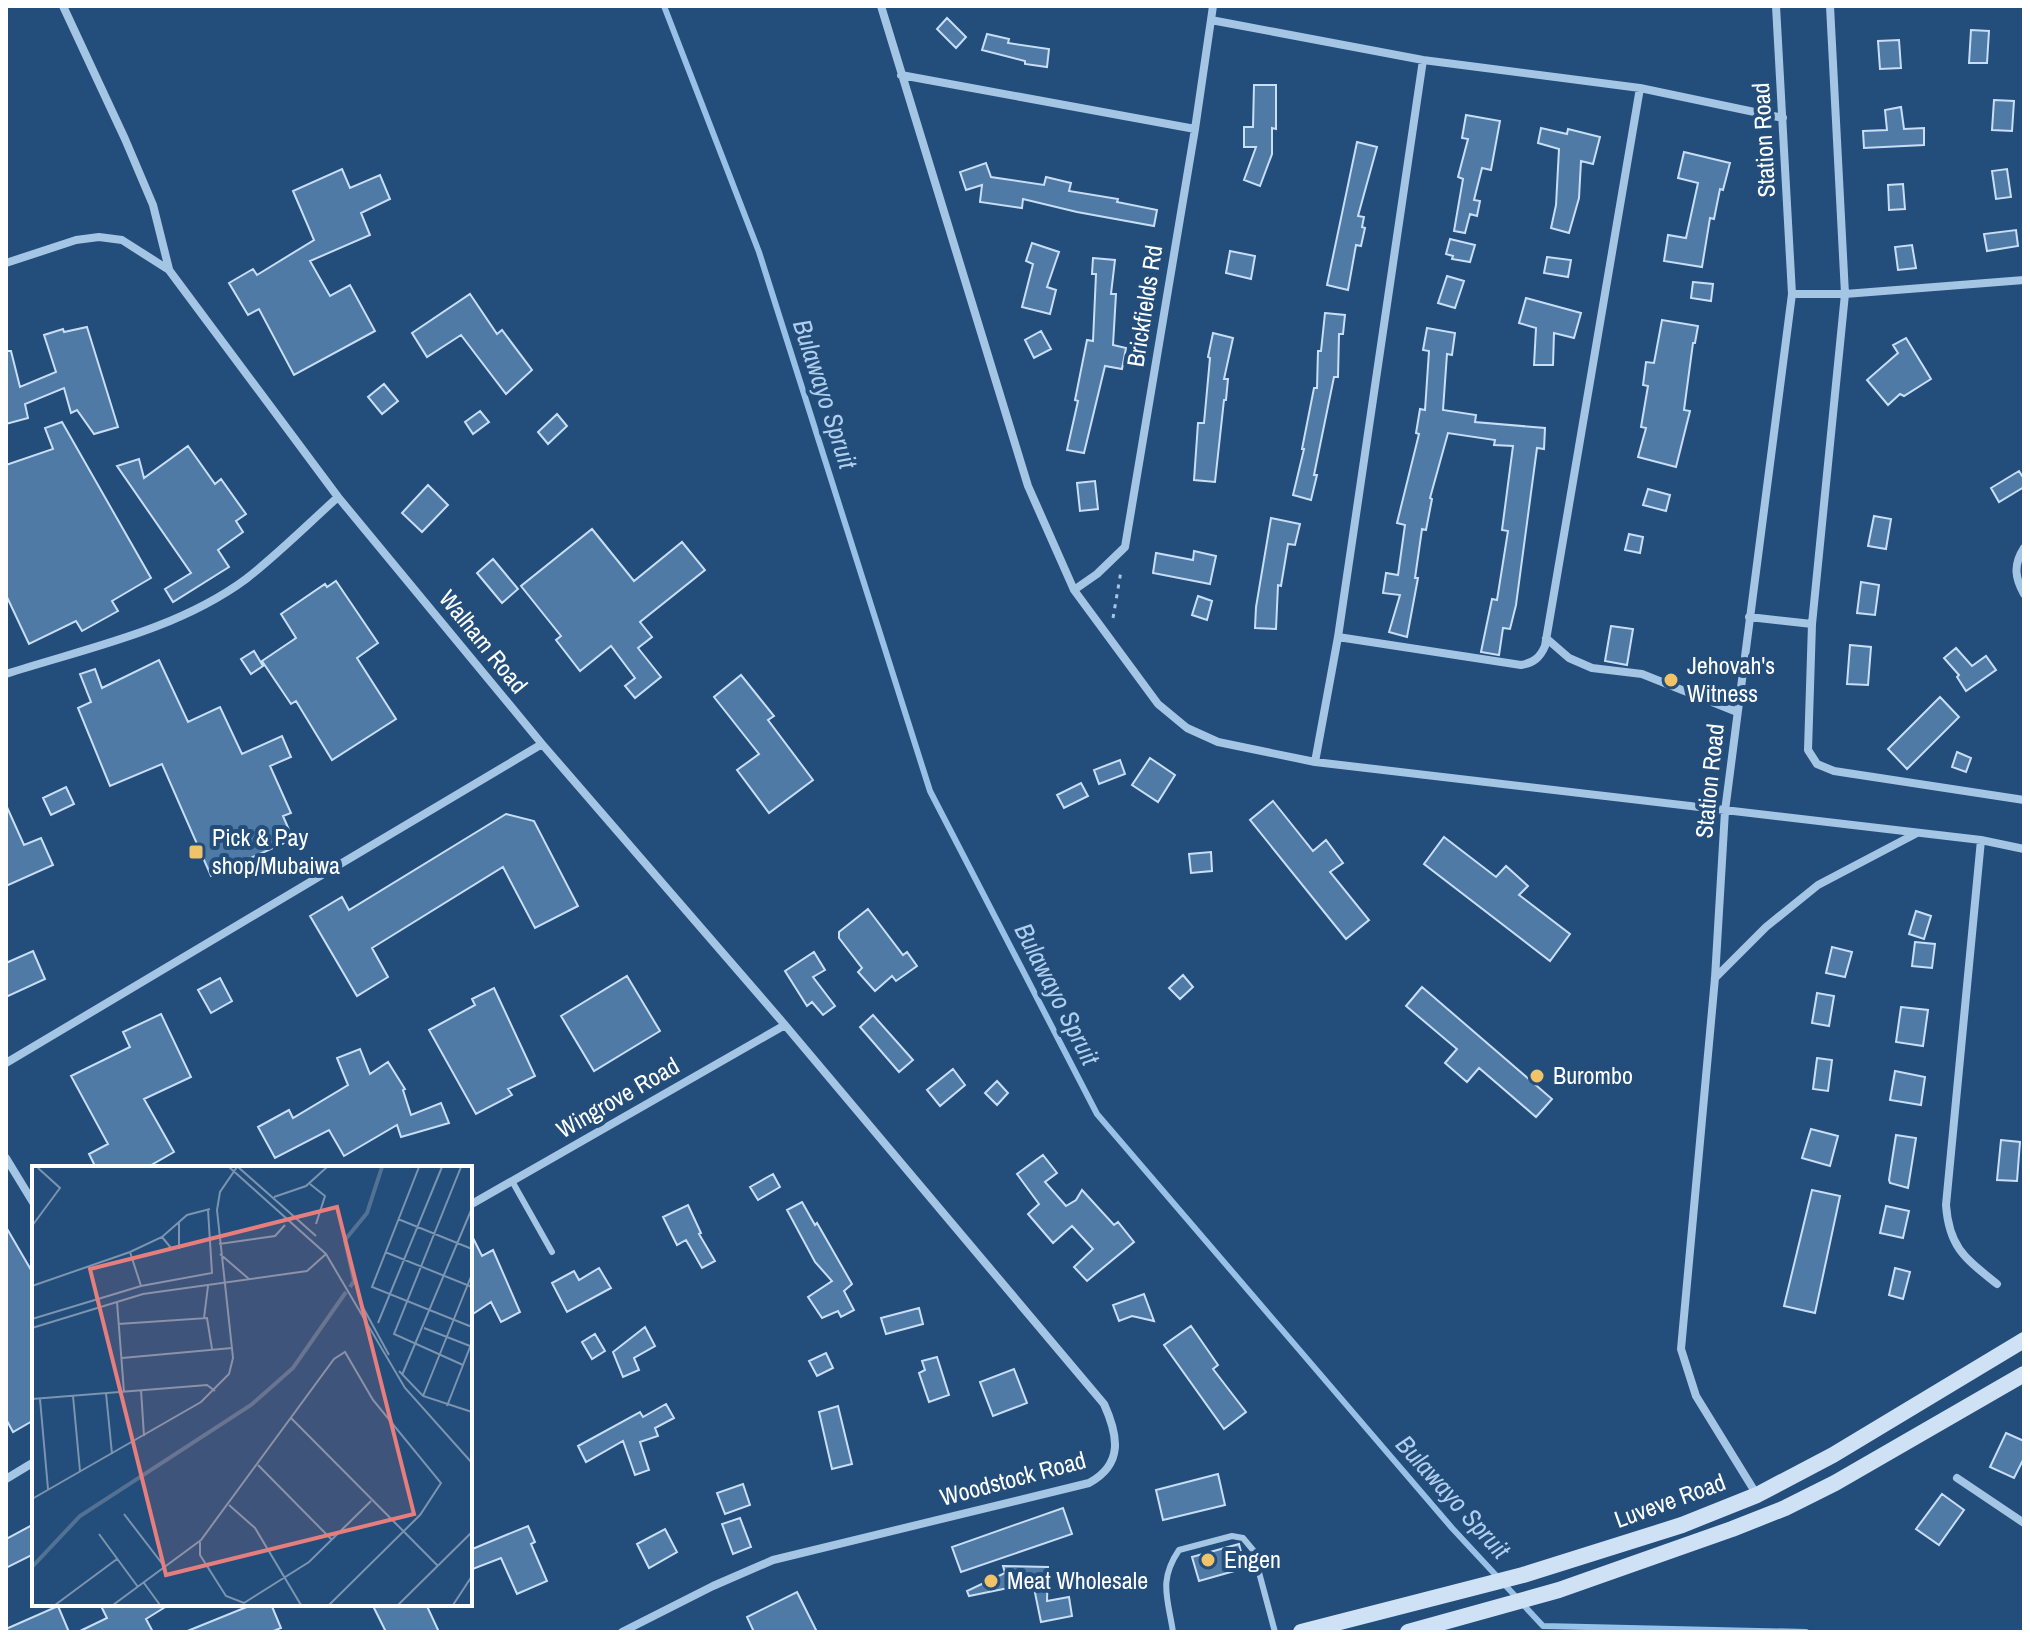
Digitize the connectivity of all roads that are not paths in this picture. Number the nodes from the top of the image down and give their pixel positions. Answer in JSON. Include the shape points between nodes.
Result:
{"nodes":[{"id":1,"x":63,"y":6,"type":"edge"},
{"id":2,"x":881,"y":6,"type":"edge"},
{"id":3,"x":1213,"y":6,"type":"edge"},
{"id":4,"x":1776,"y":6,"type":"edge"},
{"id":5,"x":1830,"y":6,"type":"edge"},
{"id":6,"x":1211,"y":20,"type":"junction"},
{"id":7,"x":1423,"y":60,"type":"junction"},
{"id":8,"x":901,"y":75,"type":"junction"},
{"id":9,"x":1640,"y":88,"type":"junction"},
{"id":10,"x":1783,"y":118,"type":"junction"},
{"id":11,"x":1195,"y":129,"type":"junction"},
{"id":12,"x":6,"y":263,"type":"edge"},
{"id":13,"x":169,"y":270,"type":"junction"},
{"id":14,"x":2024,"y":280,"type":"edge"},
{"id":15,"x":1792,"y":294,"type":"junction"},
{"id":16,"x":1845,"y":294,"type":"junction"},
{"id":17,"x":338,"y":497,"type":"junction"},
{"id":18,"x":2024,"y":548,"type":"edge"},
{"id":19,"x":1074,"y":590,"type":"junction"},
{"id":20,"x":2024,"y":594,"type":"edge"},
{"id":21,"x":1749,"y":617,"type":"junction"},
{"id":22,"x":1812,"y":624,"type":"junction"},
{"id":23,"x":1338,"y":637,"type":"junction"},
{"id":24,"x":1546,"y":638,"type":"junction"},
{"id":25,"x":6,"y":674,"type":"edge"},
{"id":26,"x":1737,"y":712,"type":"junction"},
{"id":27,"x":542,"y":744,"type":"junction"},
{"id":28,"x":1315,"y":762,"type":"junction"},
{"id":29,"x":2024,"y":800,"type":"edge"},
{"id":30,"x":1725,"y":811,"type":"junction"},
{"id":31,"x":1918,"y":833,"type":"junction"},
{"id":32,"x":1981,"y":840,"type":"junction"},
{"id":33,"x":2024,"y":849,"type":"edge"},
{"id":34,"x":1715,"y":978,"type":"junction"},
{"id":35,"x":785,"y":1025,"type":"junction"},
{"id":36,"x":6,"y":1063,"type":"edge"},
{"id":37,"x":6,"y":1158,"type":"edge"},
{"id":38,"x":512,"y":1181,"type":"junction"},
{"id":39,"x":32,"y":1201,"type":"edge"},
{"id":40,"x":472,"y":1204,"type":"edge"},
{"id":41,"x":552,"y":1252,"type":"dead end"},
{"id":42,"x":1997,"y":1284,"type":"dead end"},
{"id":43,"x":2024,"y":1340,"type":"edge"},
{"id":44,"x":2024,"y":1374,"type":"edge"},
{"id":45,"x":32,"y":1463,"type":"edge"},
{"id":46,"x":1957,"y":1478,"type":"dead end"},
{"id":47,"x":6,"y":1479,"type":"edge"},
{"id":48,"x":1757,"y":1495,"type":"junction"},
{"id":49,"x":2024,"y":1523,"type":"edge"},
{"id":50,"x":622,"y":1632,"type":"edge"},
{"id":51,"x":1173,"y":1632,"type":"edge"},
{"id":52,"x":1275,"y":1632,"type":"edge"},
{"id":53,"x":1301,"y":1632,"type":"edge"},
{"id":54,"x":1408,"y":1632,"type":"edge"}],
"edges":[{"from":1,"to":13,"type":"street","via":[[153,205]]},
{"from":2,"to":8,"type":"street"},
{"from":3,"to":6,"type":"street","name":"Brickfields Rd"},
{"from":4,"to":10,"type":"street","name":"Station Road"},
{"from":5,"to":16,"type":"street"},
{"from":6,"to":7,"type":"street"},
{"from":6,"to":11,"type":"street","name":"Brickfields Rd"},
{"from":7,"to":9,"type":"street"},
{"from":7,"to":23,"type":"street"},
{"from":8,"to":11,"type":"street"},
{"from":8,"to":19,"type":"street","via":[[1028,486]]},
{"from":9,"to":10,"type":"street"},
{"from":9,"to":24,"type":"street"},
{"from":10,"to":15,"type":"street","name":"Station Road"},
{"from":11,"to":19,"type":"street","name":"Brickfields Rd","via":[[1125,547]]},
{"from":12,"to":13,"type":"street","via":[[99,237],[122,240]]},
{"from":13,"to":17,"type":"street","name":"Walham Road"},
{"from":14,"to":16,"type":"street"},
{"from":15,"to":16,"type":"street"},
{"from":15,"to":21,"type":"street","name":"Station Road"},
{"from":16,"to":22,"type":"street"},
{"from":17,"to":25,"type":"street","via":[[246,579],[202,605],[155,627]]},
{"from":17,"to":27,"type":"street","name":"Walham Road"},
{"from":18,"to":20,"type":"street","via":[[2015,577]]},
{"from":19,"to":28,"type":"street","via":[[1158,704],[1187,728],[1218,742]]},
{"from":21,"to":22,"type":"street"},
{"from":21,"to":26,"type":"street","name":"Station Road"},
{"from":22,"to":29,"type":"street","via":[[1808,744],[1817,764]]},
{"from":23,"to":24,"type":"street","via":[[1521,665],[1541,654]]},
{"from":23,"to":28,"type":"street"},
{"from":24,"to":26,"type":"street","via":[[1569,658],[1592,668],[1642,674]]},
{"from":26,"to":30,"type":"street","name":"Station Road"},
{"from":27,"to":35,"type":"street","name":"Walham Road"},
{"from":27,"to":36,"type":"street"},
{"from":28,"to":30,"type":"street"},
{"from":30,"to":31,"type":"street"},
{"from":30,"to":34,"type":"street","name":"Station Road"},
{"from":31,"to":32,"type":"street"},
{"from":31,"to":34,"type":"street","via":[[1818,885]]},
{"from":32,"to":33,"type":"street"},
{"from":32,"to":42,"type":"street","via":[[1946,1205],[1956,1247]]},
{"from":34,"to":48,"type":"street","name":"Station Road","via":[[1681,1349],[1696,1396]]},
{"from":35,"to":38,"type":"street","name":"Wingrove Road"},
{"from":35,"to":50,"type":"street","name":"Woodstock Road","via":[[1088,1382],[1116,1431],[1113,1461],[1089,1483],[773,1560]]},
{"from":37,"to":39,"type":"street"},
{"from":38,"to":40,"type":"street","name":"Wingrove Road"},
{"from":38,"to":41,"type":"lane"},
{"from":43,"to":48,"type":"street","name":"Luveve Road"},
{"from":44,"to":54,"type":"street","name":"Luveve Road","via":[[1785,1508],[1559,1590]]},
{"from":45,"to":47,"type":"street"},
{"from":46,"to":49,"type":"street"},
{"from":48,"to":53,"type":"street","name":"Luveve Road","via":[[1682,1525],[1523,1575]]},
{"from":51,"to":52,"type":"lane","via":[[1164,1577],[1172,1560],[1179,1550],[1232,1536],[1243,1538],[1253,1550]]}]}
